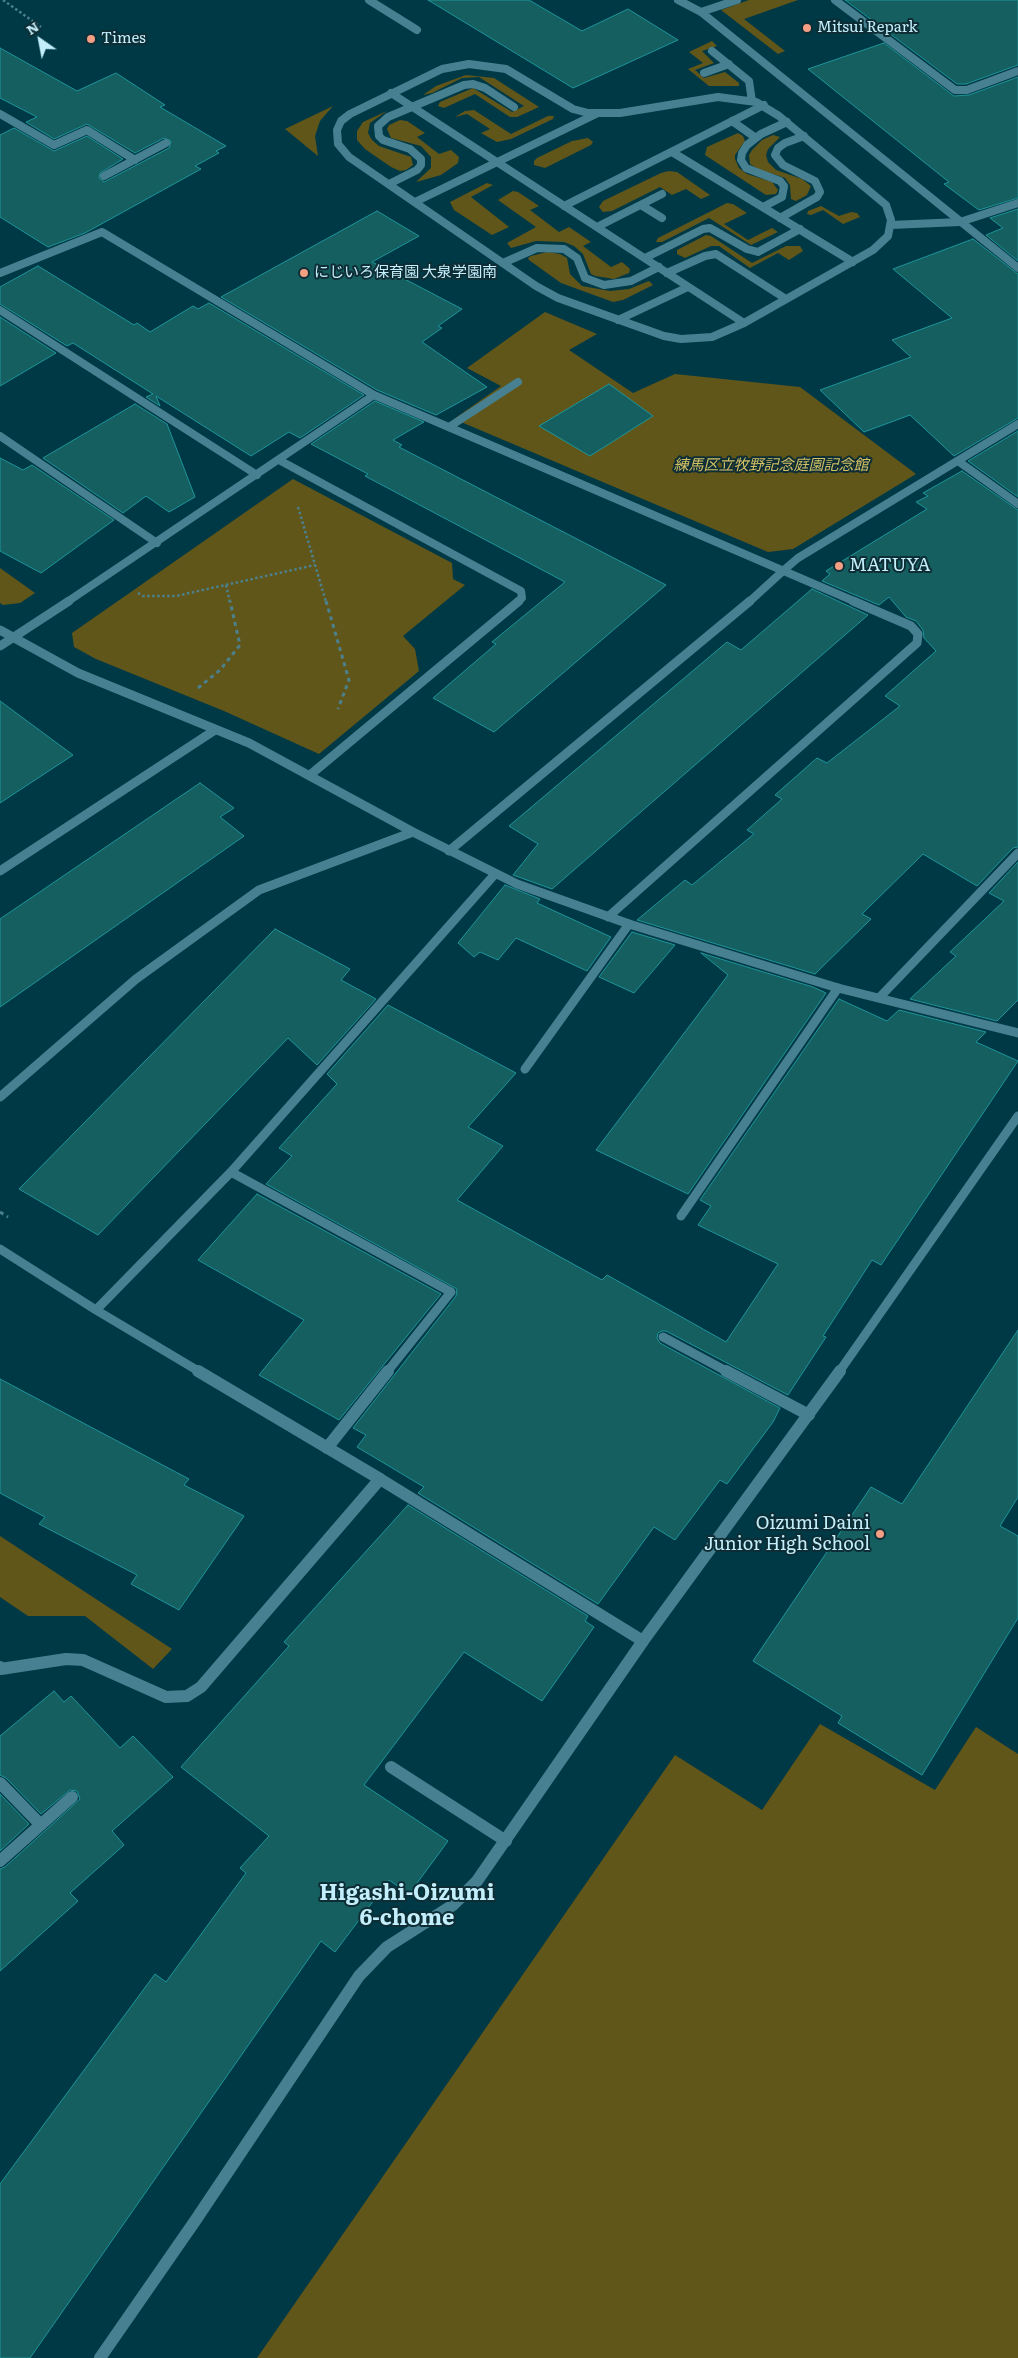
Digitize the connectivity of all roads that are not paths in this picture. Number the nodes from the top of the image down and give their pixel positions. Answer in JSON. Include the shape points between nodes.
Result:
{"nodes":[{"id":1,"x":369,"y":0,"type":"edge"},
{"id":2,"x":678,"y":0,"type":"edge"},
{"id":3,"x":737,"y":0,"type":"edge"},
{"id":4,"x":835,"y":0,"type":"edge"},
{"id":5,"x":701,"y":12,"type":"junction"},
{"id":6,"x":417,"y":30,"type":"dead end"},
{"id":7,"x":712,"y":51,"type":"dead end"},
{"id":8,"x":728,"y":64,"type":"junction"},
{"id":9,"x":1018,"y":72,"type":"edge"},
{"id":10,"x":704,"y":73,"type":"dead end"},
{"id":11,"x":391,"y":93,"type":"junction"},
{"id":12,"x":752,"y":101,"type":"junction"},
{"id":13,"x":764,"y":105,"type":"junction"},
{"id":14,"x":413,"y":107,"type":"junction"},
{"id":15,"x":514,"y":107,"type":"dead end"},
{"id":16,"x":0,"y":114,"type":"edge"},
{"id":17,"x":596,"y":114,"type":"junction"},
{"id":18,"x":732,"y":121,"type":"junction"},
{"id":19,"x":787,"y":122,"type":"junction"},
{"id":20,"x":804,"y":136,"type":"junction"},
{"id":21,"x":756,"y":138,"type":"junction"},
{"id":22,"x":166,"y":143,"type":"dead end"},
{"id":23,"x":672,"y":152,"type":"junction"},
{"id":24,"x":135,"y":160,"type":"junction"},
{"id":25,"x":497,"y":162,"type":"junction"},
{"id":26,"x":104,"y":176,"type":"dead end"},
{"id":27,"x":389,"y":184,"type":"junction"},
{"id":28,"x":662,"y":194,"type":"dead end"},
{"id":29,"x":415,"y":202,"type":"junction"},
{"id":30,"x":642,"y":204,"type":"junction"},
{"id":31,"x":1018,"y":204,"type":"edge"},
{"id":32,"x":564,"y":206,"type":"junction"},
{"id":33,"x":764,"y":207,"type":"junction"},
{"id":34,"x":662,"y":218,"type":"dead end"},
{"id":35,"x":780,"y":218,"type":"junction"},
{"id":36,"x":960,"y":222,"type":"junction"},
{"id":37,"x":891,"y":225,"type":"junction"},
{"id":38,"x":596,"y":227,"type":"junction"},
{"id":39,"x":800,"y":229,"type":"junction"},
{"id":40,"x":645,"y":258,"type":"junction"},
{"id":41,"x":853,"y":262,"type":"junction"},
{"id":42,"x":503,"y":263,"type":"junction"},
{"id":43,"x":658,"y":267,"type":"junction"},
{"id":44,"x":1018,"y":268,"type":"edge"},
{"id":45,"x":0,"y":273,"type":"edge"},
{"id":46,"x":668,"y":273,"type":"junction"},
{"id":47,"x":688,"y":287,"type":"junction"},
{"id":48,"x":786,"y":299,"type":"junction"},
{"id":49,"x":0,"y":310,"type":"edge"},
{"id":50,"x":618,"y":320,"type":"junction"},
{"id":51,"x":744,"y":323,"type":"junction"},
{"id":52,"x":518,"y":382,"type":"dead end"},
{"id":53,"x":374,"y":395,"type":"junction"},
{"id":54,"x":1018,"y":424,"type":"edge"},
{"id":55,"x":449,"y":427,"type":"junction"},
{"id":56,"x":0,"y":436,"type":"edge"},
{"id":57,"x":278,"y":460,"type":"junction"},
{"id":58,"x":958,"y":461,"type":"junction"},
{"id":59,"x":257,"y":475,"type":"junction"},
{"id":60,"x":1018,"y":504,"type":"edge"},
{"id":61,"x":157,"y":543,"type":"junction"},
{"id":62,"x":784,"y":570,"type":"junction"},
{"id":63,"x":0,"y":630,"type":"edge"},
{"id":64,"x":14,"y":637,"type":"junction"},
{"id":65,"x":0,"y":646,"type":"edge"},
{"id":66,"x":215,"y":730,"type":"junction"},
{"id":67,"x":310,"y":776,"type":"junction"},
{"id":68,"x":413,"y":832,"type":"junction"},
{"id":69,"x":449,"y":851,"type":"junction"},
{"id":70,"x":1018,"y":853,"type":"edge"},
{"id":71,"x":0,"y":871,"type":"edge"},
{"id":72,"x":495,"y":874,"type":"junction"},
{"id":73,"x":608,"y":917,"type":"junction"},
{"id":74,"x":629,"y":924,"type":"junction"},
{"id":75,"x":838,"y":988,"type":"junction"},
{"id":76,"x":879,"y":998,"type":"junction"},
{"id":77,"x":1018,"y":1033,"type":"edge"},
{"id":78,"x":525,"y":1069,"type":"dead end"},
{"id":79,"x":0,"y":1097,"type":"edge"},
{"id":80,"x":1018,"y":1116,"type":"edge"},
{"id":81,"x":232,"y":1172,"type":"junction"},
{"id":82,"x":681,"y":1216,"type":"dead end"},
{"id":83,"x":0,"y":1249,"type":"edge"},
{"id":84,"x":96,"y":1310,"type":"junction"},
{"id":85,"x":663,"y":1337,"type":"dead end"},
{"id":86,"x":809,"y":1415,"type":"junction"},
{"id":87,"x":327,"y":1448,"type":"junction"},
{"id":88,"x":380,"y":1479,"type":"junction"},
{"id":89,"x":643,"y":1641,"type":"junction"},
{"id":90,"x":0,"y":1669,"type":"edge"},
{"id":91,"x":391,"y":1767,"type":"dead end"},
{"id":92,"x":0,"y":1783,"type":"edge"},
{"id":93,"x":72,"y":1797,"type":"dead end"},
{"id":94,"x":41,"y":1825,"type":"junction"},
{"id":95,"x":506,"y":1841,"type":"junction"},
{"id":96,"x":0,"y":1861,"type":"edge"},
{"id":97,"x":100,"y":2358,"type":"edge"}],
"edges":[{"from":1,"to":6,"type":"street"},
{"from":2,"to":5,"type":"street"},
{"from":3,"to":5,"type":"street"},
{"from":4,"to":9,"type":"street","via":[[955,90],[967,90]]},
{"from":5,"to":36,"type":"street"},
{"from":7,"to":8,"type":"street"},
{"from":8,"to":10,"type":"street"},
{"from":8,"to":12,"type":"street","via":[[749,81]]},
{"from":11,"to":14,"type":"street"},
{"from":11,"to":17,"type":"street","via":[[442,69],[478,64],[506,69],[573,109]]},
{"from":11,"to":27,"type":"street","via":[[350,114],[341,121],[336,134],[343,152]]},
{"from":12,"to":13,"type":"street"},
{"from":12,"to":17,"type":"street","via":[[718,96]]},
{"from":13,"to":18,"type":"street"},
{"from":13,"to":19,"type":"street"},
{"from":14,"to":15,"type":"street","via":[[473,84]]},
{"from":14,"to":25,"type":"street"},
{"from":14,"to":27,"type":"street","via":[[388,117],[378,126],[383,140],[410,149],[421,159],[417,170]]},
{"from":16,"to":24,"type":"street","via":[[54,146],[87,130]]},
{"from":17,"to":25,"type":"street"},
{"from":18,"to":21,"type":"street"},
{"from":18,"to":23,"type":"street"},
{"from":19,"to":20,"type":"street"},
{"from":19,"to":21,"type":"street"},
{"from":20,"to":35,"type":"street","via":[[785,143],[775,155],[784,165],[815,181],[820,192],[817,198]]},
{"from":20,"to":37,"type":"street","via":[[886,205]]},
{"from":21,"to":33,"type":"street","via":[[747,145],[741,160],[746,168],[780,181],[784,186],[782,197]]},
{"from":22,"to":24,"type":"street"},
{"from":23,"to":32,"type":"street"},
{"from":23,"to":33,"type":"street"},
{"from":24,"to":26,"type":"street"},
{"from":25,"to":29,"type":"street"},
{"from":25,"to":32,"type":"street"},
{"from":27,"to":29,"type":"street"},
{"from":28,"to":30,"type":"street"},
{"from":29,"to":42,"type":"street"},
{"from":30,"to":34,"type":"street"},
{"from":30,"to":38,"type":"street"},
{"from":31,"to":36,"type":"street"},
{"from":32,"to":38,"type":"street"},
{"from":33,"to":35,"type":"street"},
{"from":35,"to":39,"type":"street"},
{"from":36,"to":37,"type":"street"},
{"from":36,"to":44,"type":"street"},
{"from":37,"to":41,"type":"street","via":[[881,244]]},
{"from":38,"to":40,"type":"street"},
{"from":39,"to":40,"type":"street","via":[[758,252],[715,230],[703,229]]},
{"from":39,"to":41,"type":"street"},
{"from":40,"to":43,"type":"street"},
{"from":41,"to":48,"type":"street"},
{"from":42,"to":43,"type":"street","via":[[531,250],[564,249],[577,258],[585,278],[604,285],[631,280]]},
{"from":42,"to":50,"type":"street","via":[[551,295]]},
{"from":43,"to":46,"type":"street"},
{"from":45,"to":53,"type":"street","via":[[102,232]]},
{"from":46,"to":47,"type":"street"},
{"from":46,"to":48,"type":"street","via":[[716,254]]},
{"from":47,"to":50,"type":"street"},
{"from":47,"to":51,"type":"street"},
{"from":48,"to":51,"type":"street"},
{"from":49,"to":59,"type":"street"},
{"from":50,"to":51,"type":"street","via":[[682,339],[712,337]]},
{"from":52,"to":55,"type":"street"},
{"from":53,"to":55,"type":"street"},
{"from":53,"to":57,"type":"street"},
{"from":54,"to":58,"type":"street"},
{"from":55,"to":62,"type":"street"},
{"from":56,"to":61,"type":"street"},
{"from":57,"to":59,"type":"street"},
{"from":57,"to":67,"type":"street","via":[[521,592],[522,598]]},
{"from":58,"to":60,"type":"street"},
{"from":58,"to":62,"type":"street","via":[[798,558]]},
{"from":59,"to":61,"type":"street"},
{"from":61,"to":64,"type":"street"},
{"from":62,"to":69,"type":"street"},
{"from":62,"to":73,"type":"street","via":[[911,626],[918,634],[917,643]]},
{"from":63,"to":64,"type":"street"},
{"from":64,"to":65,"type":"street"},
{"from":64,"to":66,"type":"street","via":[[78,673]]},
{"from":66,"to":67,"type":"street","via":[[249,743]]},
{"from":66,"to":71,"type":"street"},
{"from":67,"to":68,"type":"street"},
{"from":68,"to":69,"type":"street"},
{"from":68,"to":79,"type":"street","via":[[259,890],[136,979]]},
{"from":69,"to":72,"type":"street"},
{"from":70,"to":76,"type":"street"},
{"from":72,"to":73,"type":"street"},
{"from":72,"to":81,"type":"street"},
{"from":73,"to":74,"type":"street"},
{"from":74,"to":75,"type":"street"},
{"from":74,"to":78,"type":"street"},
{"from":75,"to":76,"type":"street"},
{"from":75,"to":82,"type":"street"},
{"from":76,"to":77,"type":"street"},
{"from":80,"to":86,"type":"street"},
{"from":81,"to":84,"type":"street"},
{"from":81,"to":87,"type":"street","via":[[451,1292]]},
{"from":83,"to":84,"type":"street"},
{"from":84,"to":87,"type":"street"},
{"from":85,"to":86,"type":"street"},
{"from":86,"to":89,"type":"street"},
{"from":87,"to":88,"type":"street"},
{"from":88,"to":89,"type":"street"},
{"from":88,"to":90,"type":"street","via":[[201,1687],[187,1696],[166,1697],[83,1660],[66,1658]]},
{"from":89,"to":95,"type":"street"},
{"from":91,"to":95,"type":"street"},
{"from":92,"to":94,"type":"street"},
{"from":93,"to":94,"type":"street"},
{"from":94,"to":96,"type":"street"},
{"from":95,"to":97,"type":"street","via":[[477,1881],[453,1905],[386,1947],[359,1976]]}]}
